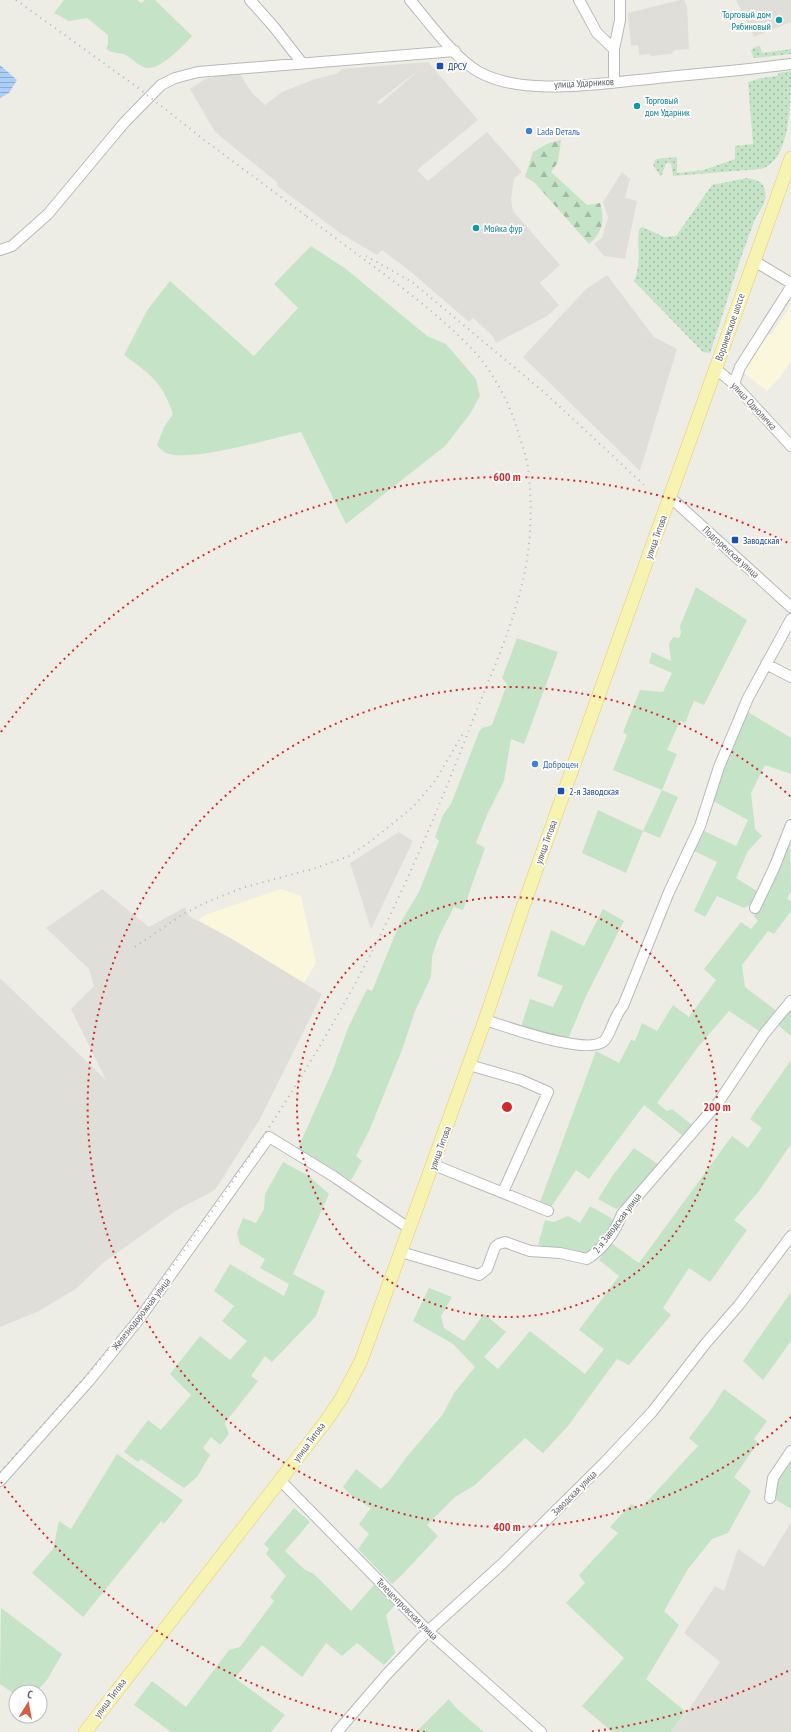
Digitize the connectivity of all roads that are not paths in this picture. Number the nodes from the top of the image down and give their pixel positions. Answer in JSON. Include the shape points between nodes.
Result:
{"nodes":[{"id":1,"x":250,"y":0,"type":"edge"},
{"id":2,"x":410,"y":0,"type":"edge"},
{"id":3,"x":579,"y":0,"type":"edge"},
{"id":4,"x":620,"y":0,"type":"edge"},
{"id":5,"x":614,"y":50,"type":"junction"},
{"id":6,"x":455,"y":51,"type":"junction"},
{"id":7,"x":302,"y":63,"type":"junction"},
{"id":8,"x":791,"y":64,"type":"edge"},
{"id":9,"x":614,"y":82,"type":"junction"},
{"id":10,"x":791,"y":158,"type":"edge"},
{"id":11,"x":0,"y":250,"type":"edge"},
{"id":12,"x":754,"y":261,"type":"junction"},
{"id":13,"x":791,"y":283,"type":"edge"},
{"id":14,"x":791,"y":287,"type":"edge"},
{"id":15,"x":716,"y":369,"type":"junction"},
{"id":16,"x":734,"y":384,"type":"junction"},
{"id":17,"x":791,"y":446,"type":"edge"},
{"id":18,"x":670,"y":497,"type":"junction"},
{"id":19,"x":791,"y":607,"type":"edge"},
{"id":20,"x":791,"y":619,"type":"edge"},
{"id":21,"x":766,"y":664,"type":"junction"},
{"id":22,"x":791,"y":677,"type":"edge"},
{"id":23,"x":791,"y":825,"type":"edge"},
{"id":24,"x":754,"y":908,"type":"dead end"},
{"id":25,"x":791,"y":1001,"type":"edge"},
{"id":26,"x":485,"y":1020,"type":"junction"},
{"id":27,"x":469,"y":1065,"type":"junction"},
{"id":28,"x":434,"y":1165,"type":"junction"},
{"id":29,"x":503,"y":1192,"type":"junction"},
{"id":30,"x":548,"y":1210,"type":"dead end"},
{"id":31,"x":410,"y":1229,"type":"junction"},
{"id":32,"x":791,"y":1236,"type":"edge"},
{"id":33,"x":401,"y":1252,"type":"junction"},
{"id":34,"x":791,"y":1451,"type":"edge"},
{"id":35,"x":280,"y":1480,"type":"junction"},
{"id":36,"x":0,"y":1481,"type":"edge"},
{"id":37,"x":770,"y":1498,"type":"dead end"},
{"id":38,"x":428,"y":1631,"type":"junction"},
{"id":39,"x":88,"y":1731,"type":"edge"},
{"id":40,"x":338,"y":1732,"type":"edge"},
{"id":41,"x":540,"y":1732,"type":"edge"}],
"edges":[{"from":1,"to":7,"type":"street"},
{"from":2,"to":6,"type":"street","name":"улица Ударников"},
{"from":3,"to":5,"type":"street","via":[[597,33]]},
{"from":4,"to":5,"type":"street","via":[[620,20]]},
{"from":5,"to":9,"type":"street"},
{"from":6,"to":7,"type":"street"},
{"from":6,"to":9,"type":"street","name":"улица Ударников","via":[[478,72],[511,84],[581,85]]},
{"from":7,"to":11,"type":"street","via":[[198,72],[161,85],[124,123],[48,214],[12,246]]},
{"from":8,"to":9,"type":"street","name":"улица Ударников"},
{"from":10,"to":12,"type":"main road","name":"Воронежское шоссе"},
{"from":12,"to":13,"type":"street"},
{"from":12,"to":15,"type":"main road","name":"Воронежское шоссе"},
{"from":14,"to":16,"type":"street","via":[[740,367]]},
{"from":15,"to":16,"type":"street","name":"улица Одноличка"},
{"from":15,"to":18,"type":"main road","name":"Воронежское шоссе"},
{"from":16,"to":17,"type":"street","name":"улица Одноличка"},
{"from":18,"to":19,"type":"street","name":"Подгоренская улица"},
{"from":18,"to":26,"type":"main road","name":"улица Титова"},
{"from":20,"to":21,"type":"street"},
{"from":21,"to":22,"type":"street"},
{"from":21,"to":26,"type":"street","via":[[748,698],[719,767],[700,826],[606,1040],[598,1046],[586,1047]]},
{"from":23,"to":24,"type":"street"},
{"from":25,"to":33,"type":"street","name":"2-я Заводская улица","via":[[764,1034],[718,1103],[622,1214],[617,1227],[597,1253],[586,1259],[560,1252],[530,1251],[505,1242],[495,1247],[486,1269],[479,1275]]},
{"from":26,"to":27,"type":"main road","name":"улица Титова"},
{"from":27,"to":28,"type":"main road","name":"улица Титова"},
{"from":27,"to":29,"type":"street","via":[[521,1080],[548,1092]]},
{"from":28,"to":29,"type":"street"},
{"from":28,"to":31,"type":"main road","name":"улица Титова"},
{"from":29,"to":30,"type":"street"},
{"from":31,"to":33,"type":"main road","name":"улица Титова"},
{"from":31,"to":36,"type":"street","name":"Железнодорожная улица","via":[[333,1176],[269,1137],[140,1318]]},
{"from":32,"to":38,"type":"street","name":"Заводская улица","via":[[739,1306],[652,1412],[502,1564]]},
{"from":33,"to":35,"type":"main road","name":"улица Титова","via":[[361,1361],[341,1399]]},
{"from":34,"to":37,"type":"street","via":[[774,1478]]},
{"from":35,"to":38,"type":"street","name":"Телецентровская улица"},
{"from":35,"to":39,"type":"main road","name":"улица Титова"},
{"from":38,"to":40,"type":"street","name":"Заводская улица","via":[[387,1674]]},
{"from":38,"to":41,"type":"street","name":"Телецентровская улица"}]}
